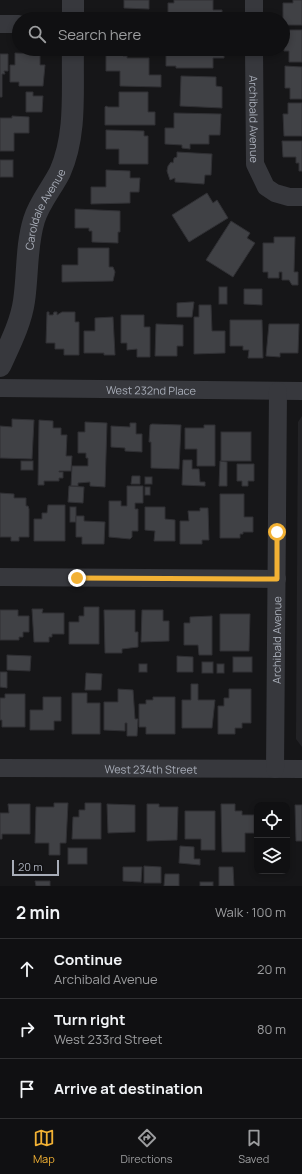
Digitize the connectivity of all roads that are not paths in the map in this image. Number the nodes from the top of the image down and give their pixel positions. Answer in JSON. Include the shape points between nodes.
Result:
{"nodes":[{"id":1,"x":73,"y":0,"type":"edge"},
{"id":2,"x":254,"y":0,"type":"edge"},
{"id":3,"x":73,"y":12,"type":"edge"},
{"id":4,"x":254,"y":12,"type":"edge"},
{"id":5,"x":0,"y":24,"type":"edge"},
{"id":6,"x":12,"y":24,"type":"edge"},
{"id":7,"x":73,"y":56,"type":"edge"},
{"id":8,"x":254,"y":56,"type":"edge"},
{"id":9,"x":302,"y":197,"type":"edge"},
{"id":10,"x":0,"y":366,"type":"edge"},
{"id":11,"x":0,"y":388,"type":"edge"},
{"id":12,"x":278,"y":391,"type":"junction"},
{"id":13,"x":302,"y":391,"type":"edge"},
{"id":14,"x":0,"y":577,"type":"edge"},
{"id":15,"x":277,"y":579,"type":"junction"},
{"id":16,"x":0,"y":768,"type":"edge"},
{"id":17,"x":275,"y":769,"type":"junction"},
{"id":18,"x":302,"y":769,"type":"edge"}],
"edges":[{"from":1,"to":3,"type":"street"},
{"from":2,"to":4,"type":"street"},
{"from":5,"to":6,"type":"street"},
{"from":7,"to":10,"type":"street","name":"Caroldale Avenue","via":[[69,145],[60,172],[34,219],[24,303]]},
{"from":8,"to":9,"type":"street","name":"Archibald Avenue","via":[[255,164],[266,187],[289,197]]},
{"from":11,"to":12,"type":"street","name":"West 232nd Place"},
{"from":12,"to":13,"type":"street","name":"West 232nd Place"},
{"from":12,"to":15,"type":"street","name":"Archibald Avenue"},
{"from":14,"to":15,"type":"street"},
{"from":15,"to":17,"type":"street","name":"Archibald Avenue"},
{"from":16,"to":17,"type":"street","name":"West 234th Street"},
{"from":17,"to":18,"type":"street","name":"West 234th Street"}]}
